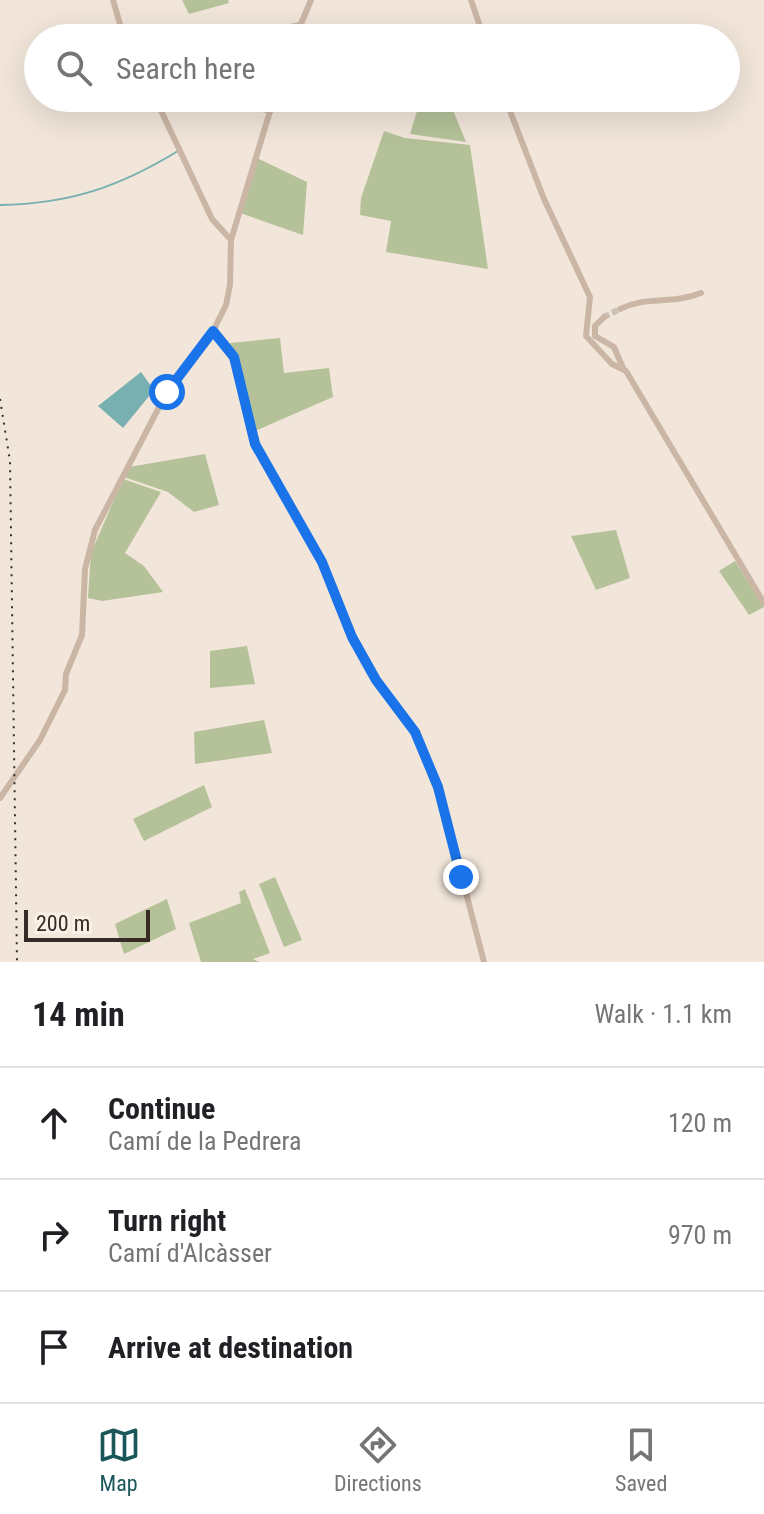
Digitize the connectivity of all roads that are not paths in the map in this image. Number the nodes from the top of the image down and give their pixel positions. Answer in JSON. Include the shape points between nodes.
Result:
{"nodes":[{"id":1,"x":113,"y":0,"type":"edge"},
{"id":2,"x":311,"y":0,"type":"edge"},
{"id":3,"x":471,"y":0,"type":"edge"},
{"id":4,"x":120,"y":24,"type":"edge"},
{"id":5,"x":301,"y":24,"type":"edge"},
{"id":6,"x":479,"y":24,"type":"edge"},
{"id":7,"x":162,"y":112,"type":"edge"},
{"id":8,"x":270,"y":112,"type":"edge"},
{"id":9,"x":510,"y":112,"type":"edge"},
{"id":10,"x":231,"y":240,"type":"junction"},
{"id":11,"x":701,"y":293,"type":"dead end"},
{"id":12,"x":620,"y":309,"type":"tunnel mouth"},
{"id":13,"x":604,"y":317,"type":"dead end"},
{"id":14,"x":213,"y":331,"type":"junction"},
{"id":15,"x":623,"y":368,"type":"junction"},
{"id":16,"x":764,"y":603,"type":"edge"},
{"id":17,"x":0,"y":798,"type":"edge"},
{"id":18,"x":484,"y":962,"type":"edge"}],
"edges":[{"from":1,"to":4,"type":"street"},
{"from":2,"to":5,"type":"street"},
{"from":3,"to":6,"type":"street"},
{"from":7,"to":10,"type":"street","via":[[212,219]]},
{"from":8,"to":10,"type":"street"},
{"from":9,"to":15,"type":"street","via":[[590,297],[586,336]]},
{"from":10,"to":14,"type":"street","via":[[229,295]]},
{"from":11,"to":12,"type":"street","via":[[674,302],[640,300]]},
{"from":13,"to":15,"type":"street","via":[[595,326],[595,336],[614,347]]},
{"from":14,"to":17,"type":"street","via":[[167,392],[95,530],[85,569],[82,635],[65,690],[40,740]]},
{"from":14,"to":18,"type":"street","via":[[234,357],[261,458],[322,562],[376,680],[415,732],[438,787]]},
{"from":15,"to":16,"type":"street"}]}
